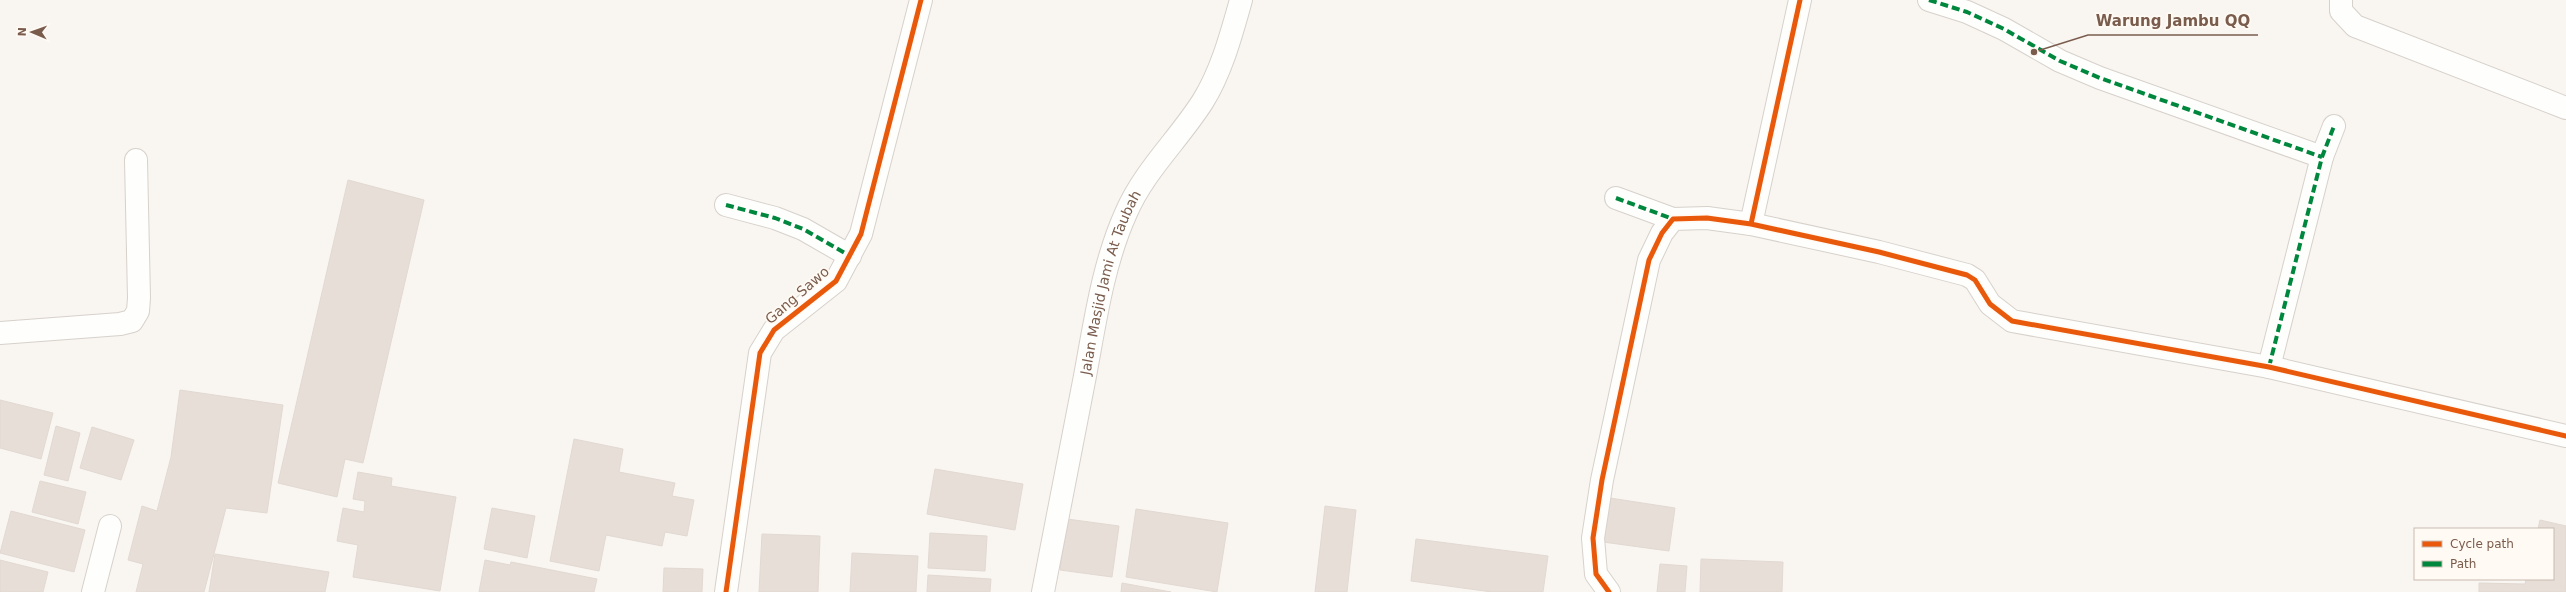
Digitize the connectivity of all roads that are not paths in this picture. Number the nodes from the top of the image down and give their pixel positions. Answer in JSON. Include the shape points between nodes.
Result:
{"nodes":[{"id":1,"x":921,"y":0,"type":"edge"},
{"id":2,"x":1241,"y":0,"type":"edge"},
{"id":3,"x":1800,"y":0,"type":"edge"},
{"id":4,"x":1929,"y":0,"type":"edge"},
{"id":5,"x":2341,"y":0,"type":"edge"},
{"id":6,"x":2566,"y":108,"type":"edge"},
{"id":7,"x":2334,"y":126,"type":"dead end"},
{"id":8,"x":2322,"y":157,"type":"junction"},
{"id":9,"x":136,"y":160,"type":"dead end"},
{"id":10,"x":1616,"y":198,"type":"dead end"},
{"id":11,"x":726,"y":205,"type":"dead end"},
{"id":12,"x":1672,"y":220,"type":"junction"},
{"id":13,"x":1751,"y":224,"type":"junction"},
{"id":14,"x":850,"y":256,"type":"junction"},
{"id":15,"x":0,"y":333,"type":"edge"},
{"id":16,"x":2269,"y":367,"type":"junction"},
{"id":17,"x":2566,"y":436,"type":"edge"},
{"id":18,"x":110,"y":526,"type":"dead end"},
{"id":19,"x":93,"y":592,"type":"edge"},
{"id":20,"x":726,"y":592,"type":"edge"},
{"id":21,"x":1043,"y":592,"type":"edge"},
{"id":22,"x":1609,"y":592,"type":"edge"}],
"edges":[{"from":1,"to":14,"type":"street","name":"Gang Sawo","via":[[862,234]]},
{"from":2,"to":21,"type":"street","name":"Jalan Masjid Jami At Taubah","via":[[1223,61],[1203,102],[1150,171],[1126,212],[1113,248],[1098,308]]},
{"from":3,"to":13,"type":"street"},
{"from":4,"to":8,"type":"street","via":[[1967,12],[2004,29],[2060,61],[2093,75]]},
{"from":5,"to":6,"type":"street","via":[[2341,11],[2355,26]]},
{"from":7,"to":8,"type":"street"},
{"from":8,"to":16,"type":"street"},
{"from":9,"to":15,"type":"street","via":[[138,311],[132,321]]},
{"from":10,"to":12,"type":"street"},
{"from":11,"to":14,"type":"street","via":[[775,218],[803,229]]},
{"from":12,"to":13,"type":"street","via":[[1707,218]]},
{"from":12,"to":22,"type":"street","via":[[1648,260],[1602,480],[1593,538],[1594,557],[1596,574]]},
{"from":13,"to":16,"type":"street","via":[[1879,252],[1968,275],[1975,280],[1990,304],[2012,321]]},
{"from":14,"to":20,"type":"street","name":"Gang Sawo","via":[[836,281],[774,330],[760,353]]},
{"from":16,"to":17,"type":"street"},
{"from":18,"to":19,"type":"street"}]}
